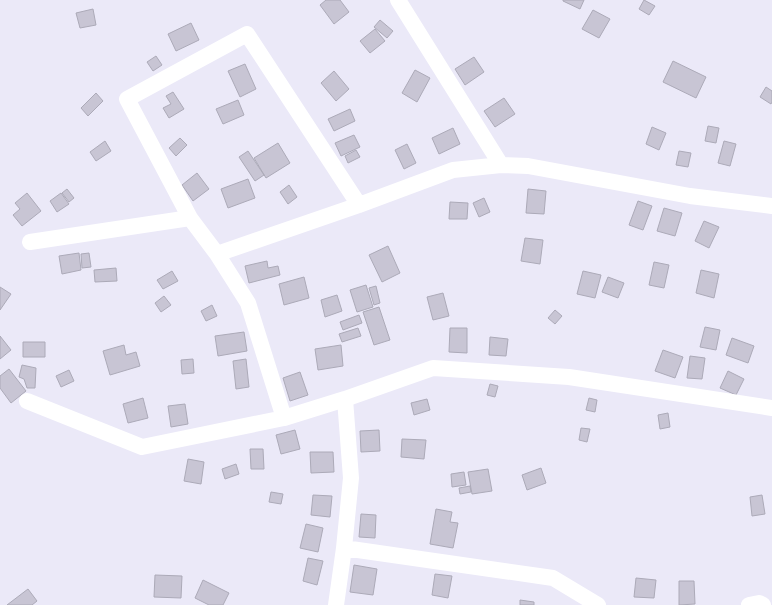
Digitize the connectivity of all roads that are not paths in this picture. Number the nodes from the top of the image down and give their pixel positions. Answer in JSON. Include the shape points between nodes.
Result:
{"nodes":[{"id":1,"x":398,"y":0,"type":"edge"},
{"id":2,"x":501,"y":165,"type":"junction"},
{"id":3,"x":360,"y":205,"type":"junction"},
{"id":4,"x":772,"y":206,"type":"edge"},
{"id":5,"x":190,"y":218,"type":"junction"},
{"id":6,"x":30,"y":242,"type":"dead end"},
{"id":7,"x":217,"y":254,"type":"junction"},
{"id":8,"x":345,"y":399,"type":"junction"},
{"id":9,"x":27,"y":401,"type":"dead end"},
{"id":10,"x":772,"y":408,"type":"edge"},
{"id":11,"x":284,"y":418,"type":"junction"},
{"id":12,"x":344,"y":548,"type":"junction"},
{"id":13,"x":336,"y":605,"type":"edge"},
{"id":14,"x":598,"y":605,"type":"edge"},
{"id":15,"x":749,"y":605,"type":"edge"},
{"id":16,"x":763,"y":605,"type":"edge"}],
"edges":[{"from":1,"to":2,"type":"street"},
{"from":2,"to":3,"type":"street","via":[[453,170]]},
{"from":2,"to":4,"type":"street","via":[[528,166],[690,196]]},
{"from":3,"to":5,"type":"street","via":[[247,34],[127,99]]},
{"from":3,"to":7,"type":"street"},
{"from":5,"to":6,"type":"street"},
{"from":5,"to":7,"type":"street"},
{"from":7,"to":11,"type":"street","via":[[248,303]]},
{"from":8,"to":10,"type":"street","via":[[433,368],[569,377]]},
{"from":8,"to":11,"type":"street"},
{"from":8,"to":12,"type":"street","via":[[351,478]]},
{"from":9,"to":11,"type":"street","via":[[142,447]]},
{"from":12,"to":13,"type":"street"},
{"from":12,"to":14,"type":"street","via":[[553,578]]},
{"from":15,"to":16,"type":"street"}]}
